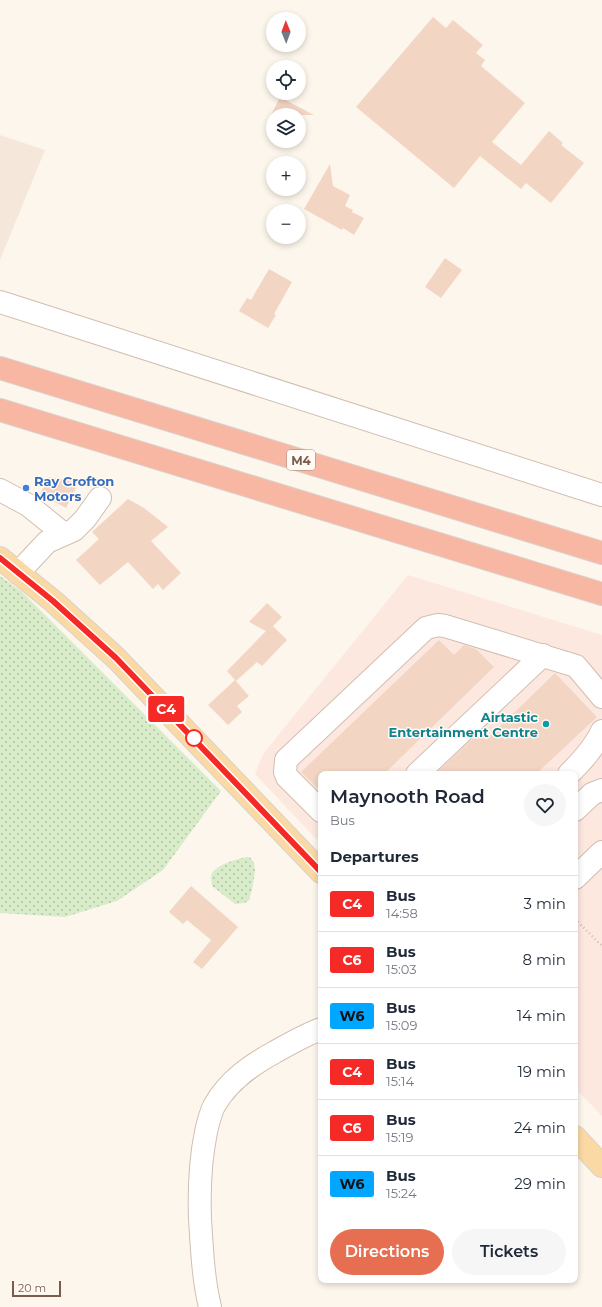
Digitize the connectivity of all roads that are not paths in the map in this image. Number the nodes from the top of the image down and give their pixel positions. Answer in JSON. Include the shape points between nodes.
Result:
{"nodes":[{"id":1,"x":0,"y":302,"type":"edge"},
{"id":2,"x":0,"y":368,"type":"edge"},
{"id":3,"x":0,"y":410,"type":"edge"},
{"id":4,"x":0,"y":490,"type":"edge"},
{"id":5,"x":602,"y":495,"type":"edge"},
{"id":6,"x":100,"y":498,"type":"dead end"},
{"id":7,"x":64,"y":534,"type":"junction"},
{"id":8,"x":602,"y":553,"type":"edge"},
{"id":9,"x":0,"y":558,"type":"edge"},
{"id":10,"x":18,"y":573,"type":"junction"},
{"id":11,"x":602,"y":594,"type":"edge"},
{"id":12,"x":543,"y":655,"type":"junction"},
{"id":13,"x":602,"y":697,"type":"edge"},
{"id":14,"x":602,"y":731,"type":"edge"},
{"id":15,"x":420,"y":771,"type":"edge"},
{"id":16,"x":572,"y":771,"type":"edge"},
{"id":17,"x":602,"y":790,"type":"edge"},
{"id":18,"x":578,"y":807,"type":"edge"},
{"id":19,"x":318,"y":809,"type":"edge"},
{"id":20,"x":602,"y":852,"type":"edge"},
{"id":21,"x":318,"y":869,"type":"edge"},
{"id":22,"x":578,"y":875,"type":"edge"},
{"id":23,"x":318,"y":1030,"type":"edge"},
{"id":24,"x":578,"y":1140,"type":"edge"},
{"id":25,"x":602,"y":1166,"type":"edge"},
{"id":26,"x":210,"y":1307,"type":"edge"}],
"edges":[{"from":1,"to":5,"type":"street"},
{"from":2,"to":8,"type":"highway","number":"M4"},
{"from":3,"to":11,"type":"highway"},
{"from":4,"to":7,"type":"street","via":[[28,505]]},
{"from":6,"to":7,"type":"street","via":[[74,530]]},
{"from":7,"to":10,"type":"street","via":[[47,542]]},
{"from":9,"to":10,"type":"main road"},
{"from":10,"to":21,"type":"main road","via":[[116,658]]},
{"from":12,"to":13,"type":"street","via":[[576,666]]},
{"from":12,"to":15,"type":"street"},
{"from":12,"to":19,"type":"street","via":[[445,626],[426,628],[286,760],[285,772],[288,777]]},
{"from":14,"to":16,"type":"street","via":[[593,748]]},
{"from":17,"to":18,"type":"street","via":[[592,794]]},
{"from":20,"to":22,"type":"street"},
{"from":23,"to":26,"type":"street","via":[[250,1067],[230,1084],[214,1107],[209,1120],[200,1169],[202,1256]]},
{"from":24,"to":25,"type":"main road"}]}
